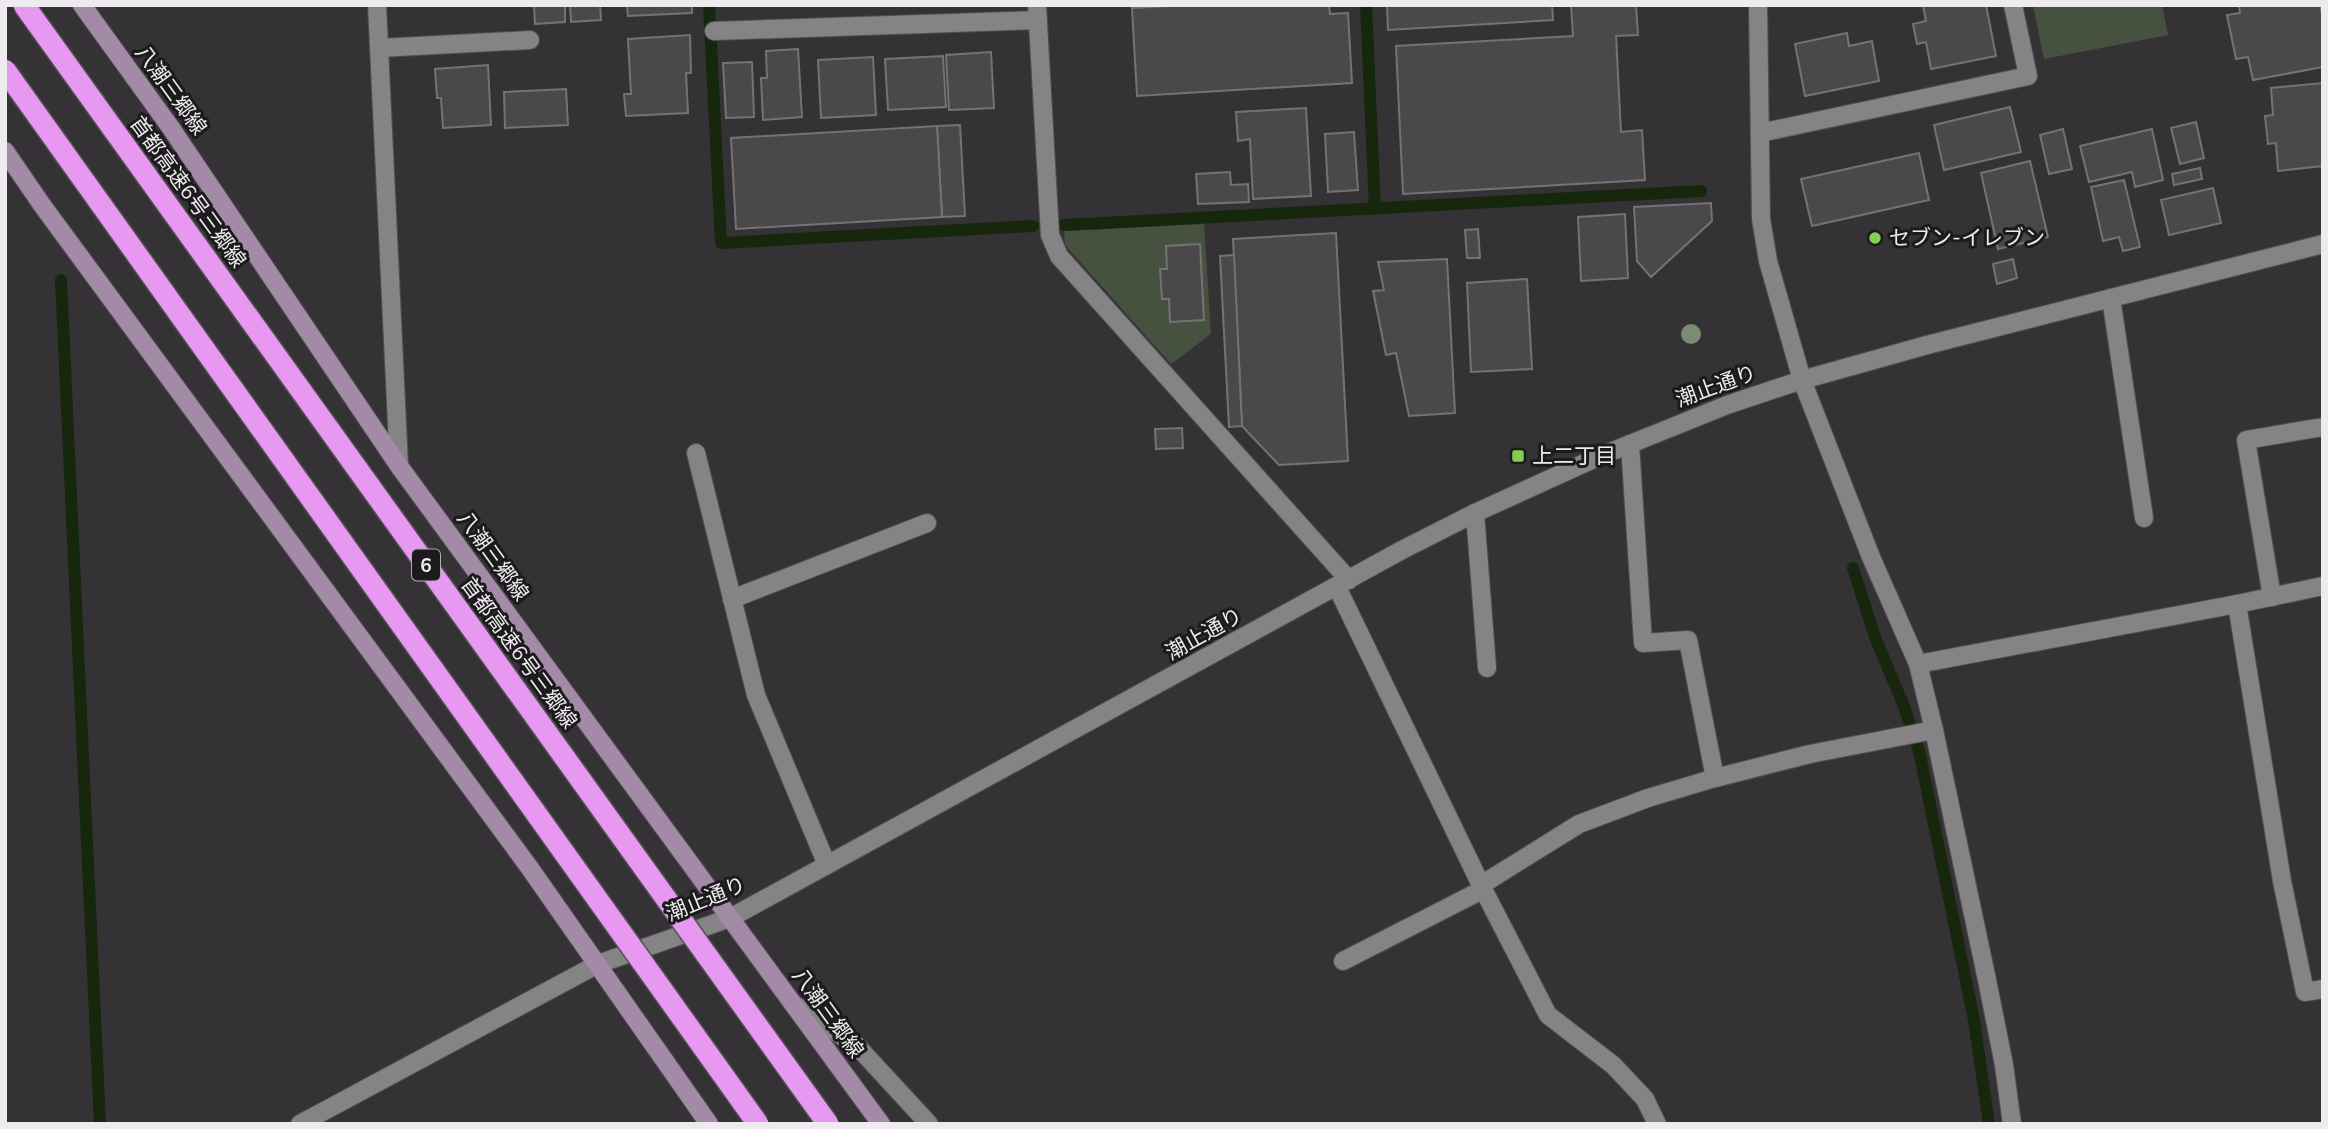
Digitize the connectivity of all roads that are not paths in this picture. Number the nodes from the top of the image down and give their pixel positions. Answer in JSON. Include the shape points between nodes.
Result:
{"nodes":[{"id":1,"x":24,"y":5,"type":"edge"},
{"id":2,"x":82,"y":5,"type":"edge"},
{"id":3,"x":377,"y":5,"type":"edge"},
{"id":4,"x":1758,"y":5,"type":"edge"},
{"id":5,"x":2013,"y":5,"type":"edge"},
{"id":6,"x":1037,"y":13,"type":"edge"},
{"id":7,"x":715,"y":32,"type":"dead end"},
{"id":8,"x":530,"y":40,"type":"dead end"},
{"id":9,"x":379,"y":48,"type":"junction"},
{"id":10,"x":5,"y":70,"type":"edge"},
{"id":11,"x":1760,"y":134,"type":"junction"},
{"id":12,"x":5,"y":151,"type":"edge"},
{"id":13,"x":2323,"y":244,"type":"edge"},
{"id":14,"x":2112,"y":298,"type":"junction"},
{"id":15,"x":1802,"y":380,"type":"junction"},
{"id":16,"x":2323,"y":428,"type":"edge"},
{"id":17,"x":1630,"y":444,"type":"junction"},
{"id":18,"x":696,"y":453,"type":"dead end"},
{"id":19,"x":399,"y":466,"type":"junction"},
{"id":20,"x":1475,"y":513,"type":"junction"},
{"id":21,"x":2144,"y":518,"type":"dead end"},
{"id":22,"x":927,"y":523,"type":"dead end"},
{"id":23,"x":1343,"y":584,"type":"junction"},
{"id":24,"x":2323,"y":586,"type":"edge"},
{"id":25,"x":2272,"y":597,"type":"junction"},
{"id":26,"x":732,"y":599,"type":"junction"},
{"id":27,"x":2238,"y":604,"type":"junction"},
{"id":28,"x":1918,"y":664,"type":"junction"},
{"id":29,"x":1487,"y":668,"type":"dead end"},
{"id":30,"x":1934,"y":730,"type":"junction"},
{"id":31,"x":1715,"y":778,"type":"junction"},
{"id":32,"x":827,"y":864,"type":"junction"},
{"id":33,"x":1482,"y":887,"type":"junction"},
{"id":34,"x":730,"y":918,"type":"junction"},
{"id":35,"x":1343,"y":961,"type":"dead end"},
{"id":36,"x":598,"y":964,"type":"junction"},
{"id":37,"x":2323,"y":989,"type":"edge"},
{"id":38,"x":793,"y":1004,"type":"junction"},
{"id":39,"x":706,"y":1122,"type":"edge"},
{"id":40,"x":300,"y":1124,"type":"edge"},
{"id":41,"x":758,"y":1124,"type":"edge"},
{"id":42,"x":828,"y":1124,"type":"edge"},
{"id":43,"x":881,"y":1124,"type":"edge"},
{"id":44,"x":929,"y":1124,"type":"edge"},
{"id":45,"x":1657,"y":1124,"type":"edge"},
{"id":46,"x":2012,"y":1124,"type":"edge"}],
"edges":[{"from":1,"to":42,"type":"highway","name":"首都高速6号三郷線","number":"6","bridge":true},
{"from":2,"to":19,"type":"main road","name":"八潮三郷線","via":[[171,128]]},
{"from":3,"to":9,"type":"street"},
{"from":4,"to":11,"type":"street"},
{"from":5,"to":11,"type":"street","via":[[2028,76]]},
{"from":6,"to":7,"type":"street"},
{"from":6,"to":23,"type":"street","via":[[1050,235],[1059,256]]},
{"from":8,"to":9,"type":"street"},
{"from":9,"to":19,"type":"street"},
{"from":10,"to":41,"type":"highway","bridge":true},
{"from":11,"to":15,"type":"street","via":[[1761,219],[1768,261]]},
{"from":12,"to":36,"type":"main road"},
{"from":13,"to":14,"type":"street","name":"潮止通り"},
{"from":14,"to":15,"type":"street","name":"潮止通り"},
{"from":14,"to":21,"type":"street"},
{"from":15,"to":17,"type":"street","name":"潮止通り"},
{"from":15,"to":28,"type":"street"},
{"from":16,"to":25,"type":"street","via":[[2246,440]]},
{"from":17,"to":20,"type":"street","name":"潮止通り"},
{"from":17,"to":31,"type":"street","via":[[1643,643],[1688,640]]},
{"from":18,"to":26,"type":"street"},
{"from":19,"to":34,"type":"main road","name":"八潮三郷線"},
{"from":20,"to":23,"type":"street","name":"潮止通り"},
{"from":20,"to":29,"type":"street"},
{"from":22,"to":26,"type":"street"},
{"from":23,"to":32,"type":"street","name":"潮止通り"},
{"from":23,"to":33,"type":"street"},
{"from":24,"to":25,"type":"street"},
{"from":25,"to":27,"type":"street"},
{"from":26,"to":32,"type":"street","via":[[756,695]]},
{"from":27,"to":28,"type":"street"},
{"from":27,"to":37,"type":"street","via":[[2282,881],[2305,992]]},
{"from":28,"to":30,"type":"street"},
{"from":30,"to":31,"type":"street"},
{"from":30,"to":46,"type":"street","via":[[2004,1065]]},
{"from":31,"to":33,"type":"street","via":[[1579,824]]},
{"from":32,"to":34,"type":"street","name":"潮止通り"},
{"from":33,"to":35,"type":"street"},
{"from":33,"to":45,"type":"street","via":[[1548,1015],[1613,1065],[1645,1099]]},
{"from":34,"to":36,"type":"street","name":"潮止通り"},
{"from":34,"to":38,"type":"main road","name":"八潮三郷線"},
{"from":36,"to":39,"type":"main road"},
{"from":36,"to":40,"type":"street","name":"潮止通り"},
{"from":38,"to":43,"type":"main road","name":"八潮三郷線"},
{"from":38,"to":44,"type":"street","via":[[858,1045]]}]}
